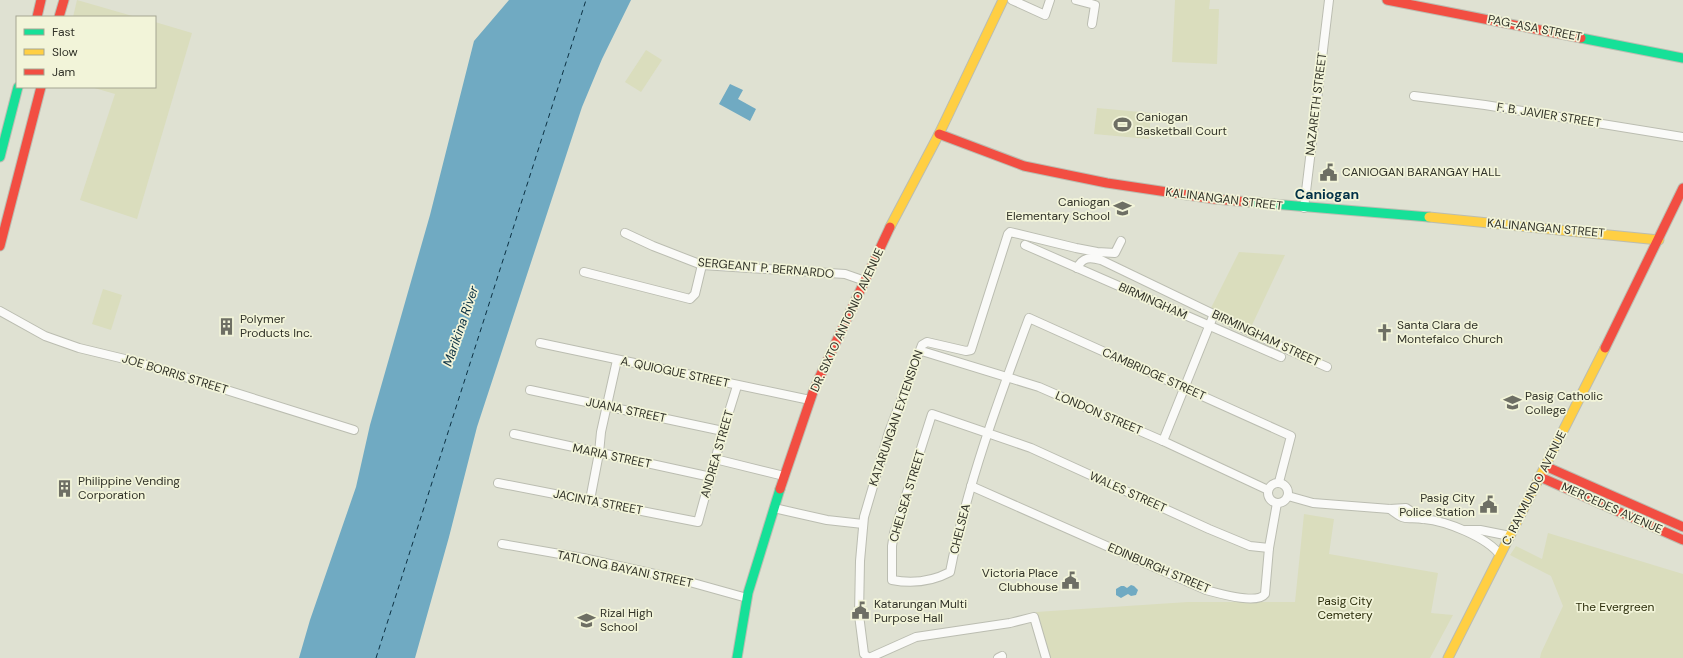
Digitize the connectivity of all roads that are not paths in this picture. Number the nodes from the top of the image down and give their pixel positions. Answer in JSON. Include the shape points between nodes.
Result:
{"nodes":[{"id":1,"x":41,"y":0,"type":"edge"},
{"id":2,"x":64,"y":0,"type":"edge"},
{"id":3,"x":1003,"y":0,"type":"edge"},
{"id":4,"x":1012,"y":0,"type":"edge"},
{"id":5,"x":1050,"y":0,"type":"edge"},
{"id":6,"x":1076,"y":0,"type":"edge"},
{"id":7,"x":1329,"y":0,"type":"edge"},
{"id":8,"x":1387,"y":0,"type":"edge"},
{"id":9,"x":36,"y":16,"type":"edge"},
{"id":10,"x":59,"y":16,"type":"edge"},
{"id":11,"x":1092,"y":24,"type":"dead end"},
{"id":12,"x":1683,"y":58,"type":"edge"},
{"id":13,"x":18,"y":88,"type":"edge"},
{"id":14,"x":41,"y":88,"type":"edge"},
{"id":15,"x":1414,"y":96,"type":"dead end"},
{"id":16,"x":939,"y":134,"type":"junction"},
{"id":17,"x":1683,"y":137,"type":"edge"},
{"id":18,"x":0,"y":157,"type":"edge"},
{"id":19,"x":1683,"y":188,"type":"edge"},
{"id":20,"x":1304,"y":208,"type":"junction"},
{"id":21,"x":625,"y":233,"type":"dead end"},
{"id":22,"x":1659,"y":240,"type":"junction"},
{"id":23,"x":1121,"y":241,"type":"dead end"},
{"id":24,"x":1025,"y":245,"type":"dead end"},
{"id":25,"x":0,"y":246,"type":"edge"},
{"id":26,"x":702,"y":264,"type":"junction"},
{"id":27,"x":1077,"y":268,"type":"junction"},
{"id":28,"x":584,"y":272,"type":"dead end"},
{"id":29,"x":865,"y":281,"type":"junction"},
{"id":30,"x":0,"y":311,"type":"edge"},
{"id":31,"x":1214,"y":314,"type":"junction"},
{"id":32,"x":1210,"y":326,"type":"junction"},
{"id":33,"x":540,"y":343,"type":"dead end"},
{"id":34,"x":925,"y":352,"type":"dead end"},
{"id":35,"x":1280,"y":357,"type":"dead end"},
{"id":36,"x":617,"y":360,"type":"junction"},
{"id":37,"x":1327,"y":367,"type":"dead end"},
{"id":38,"x":1008,"y":377,"type":"junction"},
{"id":39,"x":737,"y":386,"type":"junction"},
{"id":40,"x":1184,"y":387,"type":"junction"},
{"id":41,"x":530,"y":390,"type":"dead end"},
{"id":42,"x":810,"y":400,"type":"junction"},
{"id":43,"x":607,"y":406,"type":"junction"},
{"id":44,"x":354,"y":430,"type":"dead end"},
{"id":45,"x":723,"y":431,"type":"junction"},
{"id":46,"x":988,"y":433,"type":"junction"},
{"id":47,"x":514,"y":434,"type":"dead end"},
{"id":48,"x":1163,"y":441,"type":"junction"},
{"id":49,"x":599,"y":453,"type":"junction"},
{"id":50,"x":716,"y":458,"type":"junction"},
{"id":51,"x":1545,"y":466,"type":"junction"},
{"id":52,"x":784,"y":476,"type":"junction"},
{"id":53,"x":711,"y":477,"type":"junction"},
{"id":54,"x":1540,"y":477,"type":"junction"},
{"id":55,"x":1280,"y":482,"type":"junction"},
{"id":56,"x":498,"y":483,"type":"dead end"},
{"id":57,"x":971,"y":486,"type":"junction"},
{"id":58,"x":1268,"y":490,"type":"junction"},
{"id":59,"x":1288,"y":496,"type":"junction"},
{"id":60,"x":590,"y":500,"type":"junction"},
{"id":61,"x":1277,"y":503,"type":"junction"},
{"id":62,"x":774,"y":508,"type":"junction"},
{"id":63,"x":1390,"y":509,"type":"junction"},
{"id":64,"x":1423,"y":519,"type":"junction"},
{"id":65,"x":698,"y":522,"type":"joint"},
{"id":66,"x":863,"y":524,"type":"junction"},
{"id":67,"x":1683,"y":527,"type":"edge"},
{"id":68,"x":1463,"y":530,"type":"junction"},
{"id":69,"x":1510,"y":536,"type":"junction"},
{"id":70,"x":1683,"y":540,"type":"edge"},
{"id":71,"x":502,"y":544,"type":"dead end"},
{"id":72,"x":1269,"y":548,"type":"junction"},
{"id":73,"x":1500,"y":555,"type":"junction"},
{"id":74,"x":950,"y":572,"type":"joint"},
{"id":75,"x":747,"y":598,"type":"junction"},
{"id":76,"x":738,"y":658,"type":"edge"},
{"id":77,"x":869,"y":658,"type":"edge"},
{"id":78,"x":1046,"y":658,"type":"edge"},
{"id":79,"x":1448,"y":658,"type":"edge"}],
"edges":[{"from":1,"to":9,"type":"main road"},
{"from":2,"to":10,"type":"main road"},
{"from":3,"to":16,"type":"main road","name":"DR. SIXTO ANTONIO AVENUE"},
{"from":4,"to":5,"type":"street","via":[[1045,15]]},
{"from":6,"to":11,"type":"street","via":[[1095,5]]},
{"from":7,"to":20,"type":"street","name":"NAZARETH STREET"},
{"from":8,"to":12,"type":"main road","name":"PAG-ASA STREET"},
{"from":13,"to":18,"type":"main road"},
{"from":14,"to":25,"type":"main road"},
{"from":15,"to":17,"type":"street","name":"F. B. JAVIER STREET","via":[[1485,104]]},
{"from":16,"to":20,"type":"main road","name":"KALINANGAN STREET","via":[[1024,166],[1107,183],[1214,199]]},
{"from":16,"to":29,"type":"main road","name":"DR. SIXTO ANTONIO AVENUE"},
{"from":19,"to":22,"type":"main road","name":"C. RAYMUNDO AVENUE"},
{"from":20,"to":22,"type":"main road","name":"KALINANGAN STREET"},
{"from":21,"to":26,"type":"street","name":"SERGEANT P. BERNARDO"},
{"from":22,"to":51,"type":"main road","name":"C. RAYMUNDO AVENUE"},
{"from":23,"to":66,"type":"street","name":"KATARUNGAN EXTENSION","via":[[1115,253],[1097,252],[1012,231],[1009,233],[971,350],[927,342],[922,345],[890,432]]},
{"from":24,"to":27,"type":"street","name":"BIRMINGHAM"},
{"from":26,"to":28,"type":"street","via":[[695,294],[690,299]]},
{"from":26,"to":29,"type":"street","name":"SERGEANT P. BERNARDO","via":[[846,274]]},
{"from":27,"to":31,"type":"street","name":"BIRMINGHAM STREET","via":[[1081,261],[1089,257],[1101,260]]},
{"from":27,"to":32,"type":"street","name":"BIRMINGHAM"},
{"from":29,"to":42,"type":"main road","name":"DR. SIXTO ANTONIO AVENUE"},
{"from":30,"to":44,"type":"street","name":"JOE BORRIS STREET","via":[[45,336],[79,348],[137,362]]},
{"from":31,"to":32,"type":"street"},
{"from":31,"to":37,"type":"street","name":"BIRMINGHAM STREET"},
{"from":32,"to":35,"type":"street","name":"BIRMINGHAM"},
{"from":32,"to":40,"type":"street"},
{"from":33,"to":36,"type":"street","name":"A. QUIOGUE STREET"},
{"from":34,"to":38,"type":"street","name":"LONDON STREET"},
{"from":36,"to":39,"type":"street","name":"A. QUIOGUE STREET"},
{"from":36,"to":43,"type":"street"},
{"from":38,"to":40,"type":"street","name":"CAMBRIDGE STREET","via":[[1029,318]]},
{"from":38,"to":46,"type":"street","name":"CHELSEA"},
{"from":38,"to":48,"type":"street","name":"LONDON STREET","via":[[1039,387]]},
{"from":39,"to":42,"type":"street","name":"A. QUIOGUE STREET"},
{"from":39,"to":45,"type":"street","name":"ANDREA STREET"},
{"from":40,"to":48,"type":"street"},
{"from":40,"to":55,"type":"street","name":"CAMBRIDGE STREET","via":[[1291,436]]},
{"from":41,"to":43,"type":"street","name":"JUANA STREET"},
{"from":42,"to":52,"type":"main road","name":"DR. SIXTO ANTONIO AVENUE"},
{"from":43,"to":45,"type":"street","name":"JUANA STREET"},
{"from":43,"to":49,"type":"street"},
{"from":45,"to":50,"type":"street","name":"ANDREA STREET"},
{"from":46,"to":57,"type":"street","name":"CHELSEA"},
{"from":46,"to":72,"type":"street","name":"WALES STREET","via":[[1031,448],[1250,546]]},
{"from":46,"to":74,"type":"street","name":"CHELSEA STREET","via":[[932,414],[894,534],[892,580],[922,582]]},
{"from":47,"to":49,"type":"street","name":"MARIA STREET"},
{"from":48,"to":58,"type":"street","name":"LONDON STREET"},
{"from":49,"to":53,"type":"street","name":"MARIA STREET"},
{"from":49,"to":60,"type":"street"},
{"from":50,"to":52,"type":"street"},
{"from":50,"to":53,"type":"street","name":"ANDREA STREET"},
{"from":51,"to":54,"type":"main road","name":"C. RAYMUNDO AVENUE"},
{"from":51,"to":67,"type":"main road","name":"MERCEDES AVENUE"},
{"from":52,"to":62,"type":"main road","name":"DR. SIXTO ANTONIO AVENUE"},
{"from":53,"to":65,"type":"street","name":"ANDREA STREET"},
{"from":54,"to":69,"type":"main road","name":"C. RAYMUNDO AVENUE"},
{"from":54,"to":70,"type":"main road","name":"MERCEDES AVENUE"},
{"from":55,"to":58,"type":"street","via":[[1271,485]]},
{"from":55,"to":59,"type":"street","via":[[1288,489]]},
{"from":56,"to":60,"type":"street","name":"JACINTA STREET"},
{"from":57,"to":72,"type":"street","name":"EDINBURGH STREET","via":[[1199,587],[1235,597],[1264,596]]},
{"from":57,"to":74,"type":"street","name":"CHELSEA"},
{"from":58,"to":61,"type":"street","via":[[1270,499]]},
{"from":59,"to":61,"type":"street","via":[[1284,501]]},
{"from":59,"to":63,"type":"street","via":[[1313,503]]},
{"from":60,"to":65,"type":"street","name":"JACINTA STREET"},
{"from":61,"to":72,"type":"street","name":"EDINBURGH STREET"},
{"from":62,"to":66,"type":"street","via":[[827,520]]},
{"from":62,"to":75,"type":"main road","name":"DR. SIXTO ANTONIO AVENUE"},
{"from":63,"to":64,"type":"street","via":[[1406,508]]},
{"from":63,"to":64,"type":"street","via":[[1403,519]]},
{"from":64,"to":68,"type":"street"},
{"from":66,"to":77,"type":"street","via":[[859,614],[864,654]]},
{"from":68,"to":69,"type":"street","via":[[1480,530]]},
{"from":68,"to":73,"type":"street","via":[[1494,547]]},
{"from":69,"to":73,"type":"main road","name":"C. RAYMUNDO AVENUE"},
{"from":71,"to":75,"type":"street","name":"TATLONG BAYANI STREET","via":[[686,581]]},
{"from":73,"to":79,"type":"main road","name":"C. RAYMUNDO AVENUE"},
{"from":75,"to":76,"type":"main road","name":"DR. SIXTO ANTONIO AVENUE"},
{"from":77,"to":78,"type":"street","via":[[916,637],[1034,617]]}]}
